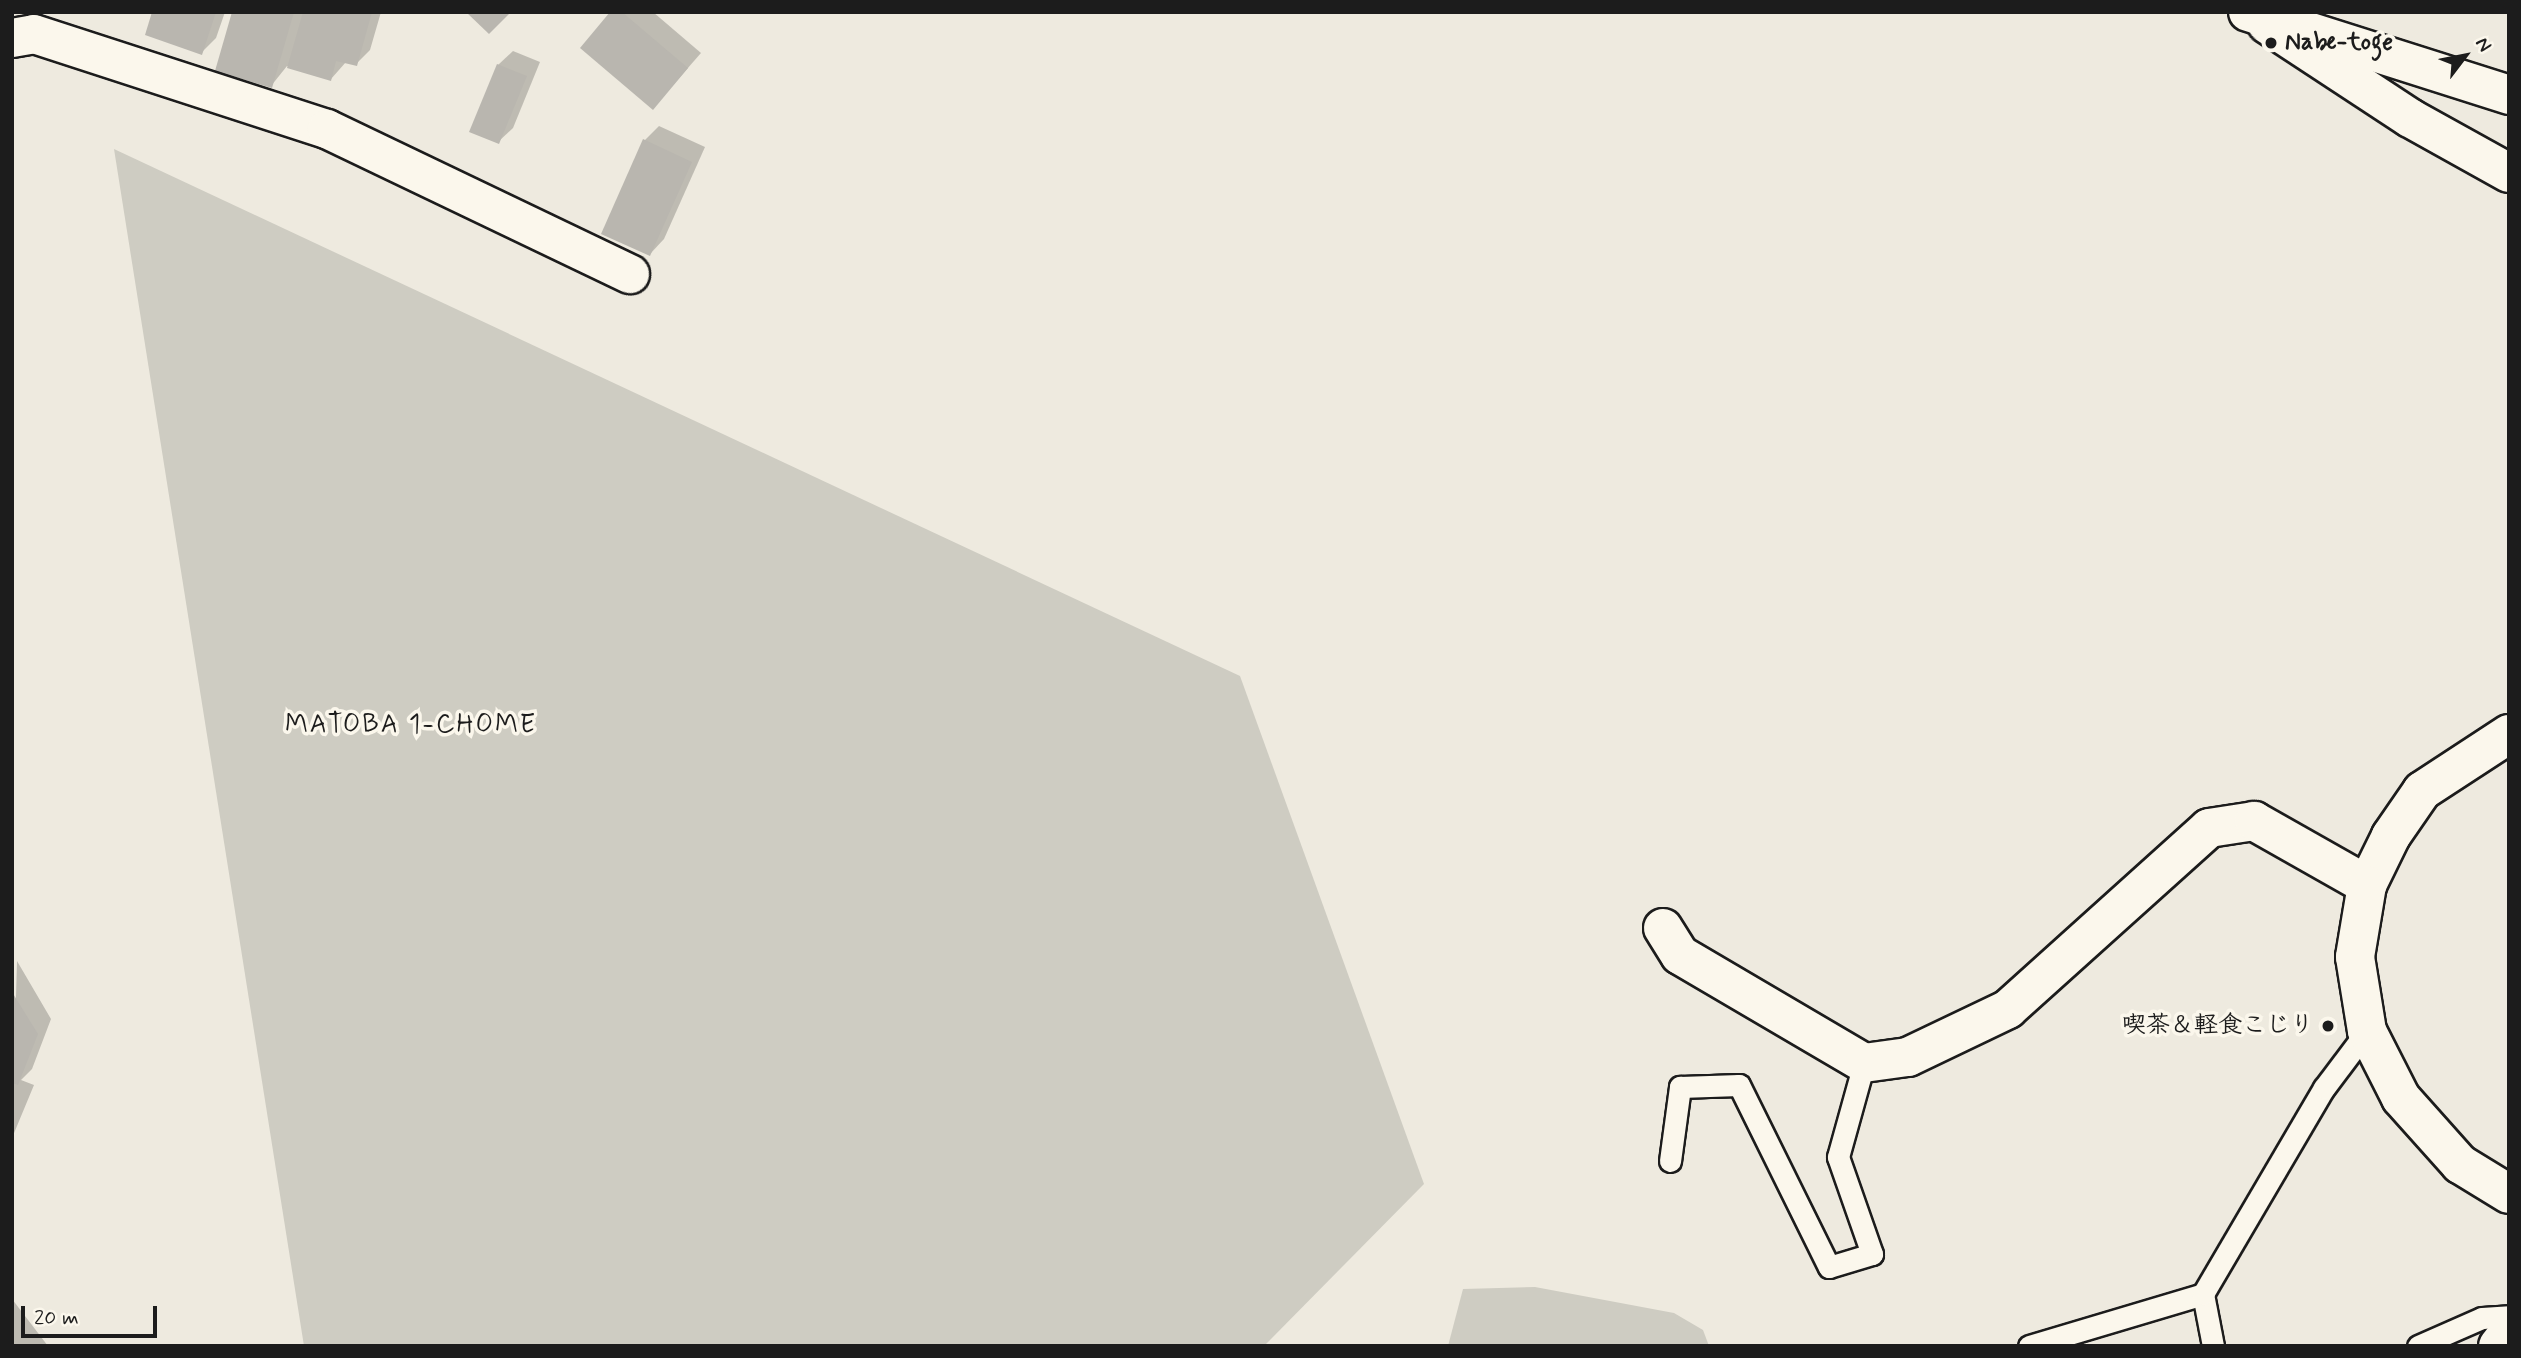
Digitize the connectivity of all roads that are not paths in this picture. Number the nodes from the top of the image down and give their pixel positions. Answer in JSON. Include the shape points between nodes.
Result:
{"nodes":[{"id":1,"x":2251,"y":14,"type":"edge"},
{"id":2,"x":12,"y":38,"type":"edge"},
{"id":3,"x":2509,"y":95,"type":"edge"},
{"id":4,"x":2509,"y":173,"type":"edge"},
{"id":5,"x":630,"y":274,"type":"dead end"},
{"id":6,"x":2509,"y":734,"type":"edge"},
{"id":7,"x":2367,"y":886,"type":"junction"},
{"id":8,"x":1663,"y":928,"type":"dead end"},
{"id":9,"x":2367,"y":1031,"type":"junction"},
{"id":10,"x":1864,"y":1063,"type":"junction"},
{"id":11,"x":1670,"y":1161,"type":"dead end"},
{"id":12,"x":2509,"y":1194,"type":"edge"},
{"id":13,"x":2203,"y":1294,"type":"junction"},
{"id":14,"x":2509,"y":1316,"type":"edge"},
{"id":15,"x":2509,"y":1332,"type":"edge"},
{"id":16,"x":2029,"y":1346,"type":"edge"},
{"id":17,"x":2213,"y":1346,"type":"edge"},
{"id":18,"x":2418,"y":1346,"type":"edge"},
{"id":19,"x":2498,"y":1346,"type":"edge"}],
"edges":[{"from":1,"to":3,"type":"main road"},
{"from":1,"to":4,"type":"main road","via":[[2410,118]]},
{"from":2,"to":5,"type":"main road","via":[[34,33],[327,129]]},
{"from":6,"to":7,"type":"main road","via":[[2422,792]]},
{"from":7,"to":9,"type":"main road","via":[[2355,957]]},
{"from":7,"to":10,"type":"main road","via":[[2254,821],[2208,828],[2008,1009],[1908,1057]]},
{"from":8,"to":10,"type":"main road","via":[[1680,955]]},
{"from":9,"to":12,"type":"main road","via":[[2401,1097],[2460,1164]]},
{"from":9,"to":13,"type":"lane","via":[[2324,1088]]},
{"from":10,"to":11,"type":"lane","via":[[1838,1157],[1872,1254],[1829,1267],[1739,1086],[1680,1087]]},
{"from":13,"to":16,"type":"lane"},
{"from":13,"to":17,"type":"lane"},
{"from":14,"to":18,"type":"lane","via":[[2482,1318]]},
{"from":15,"to":19,"type":"main road"}]}
